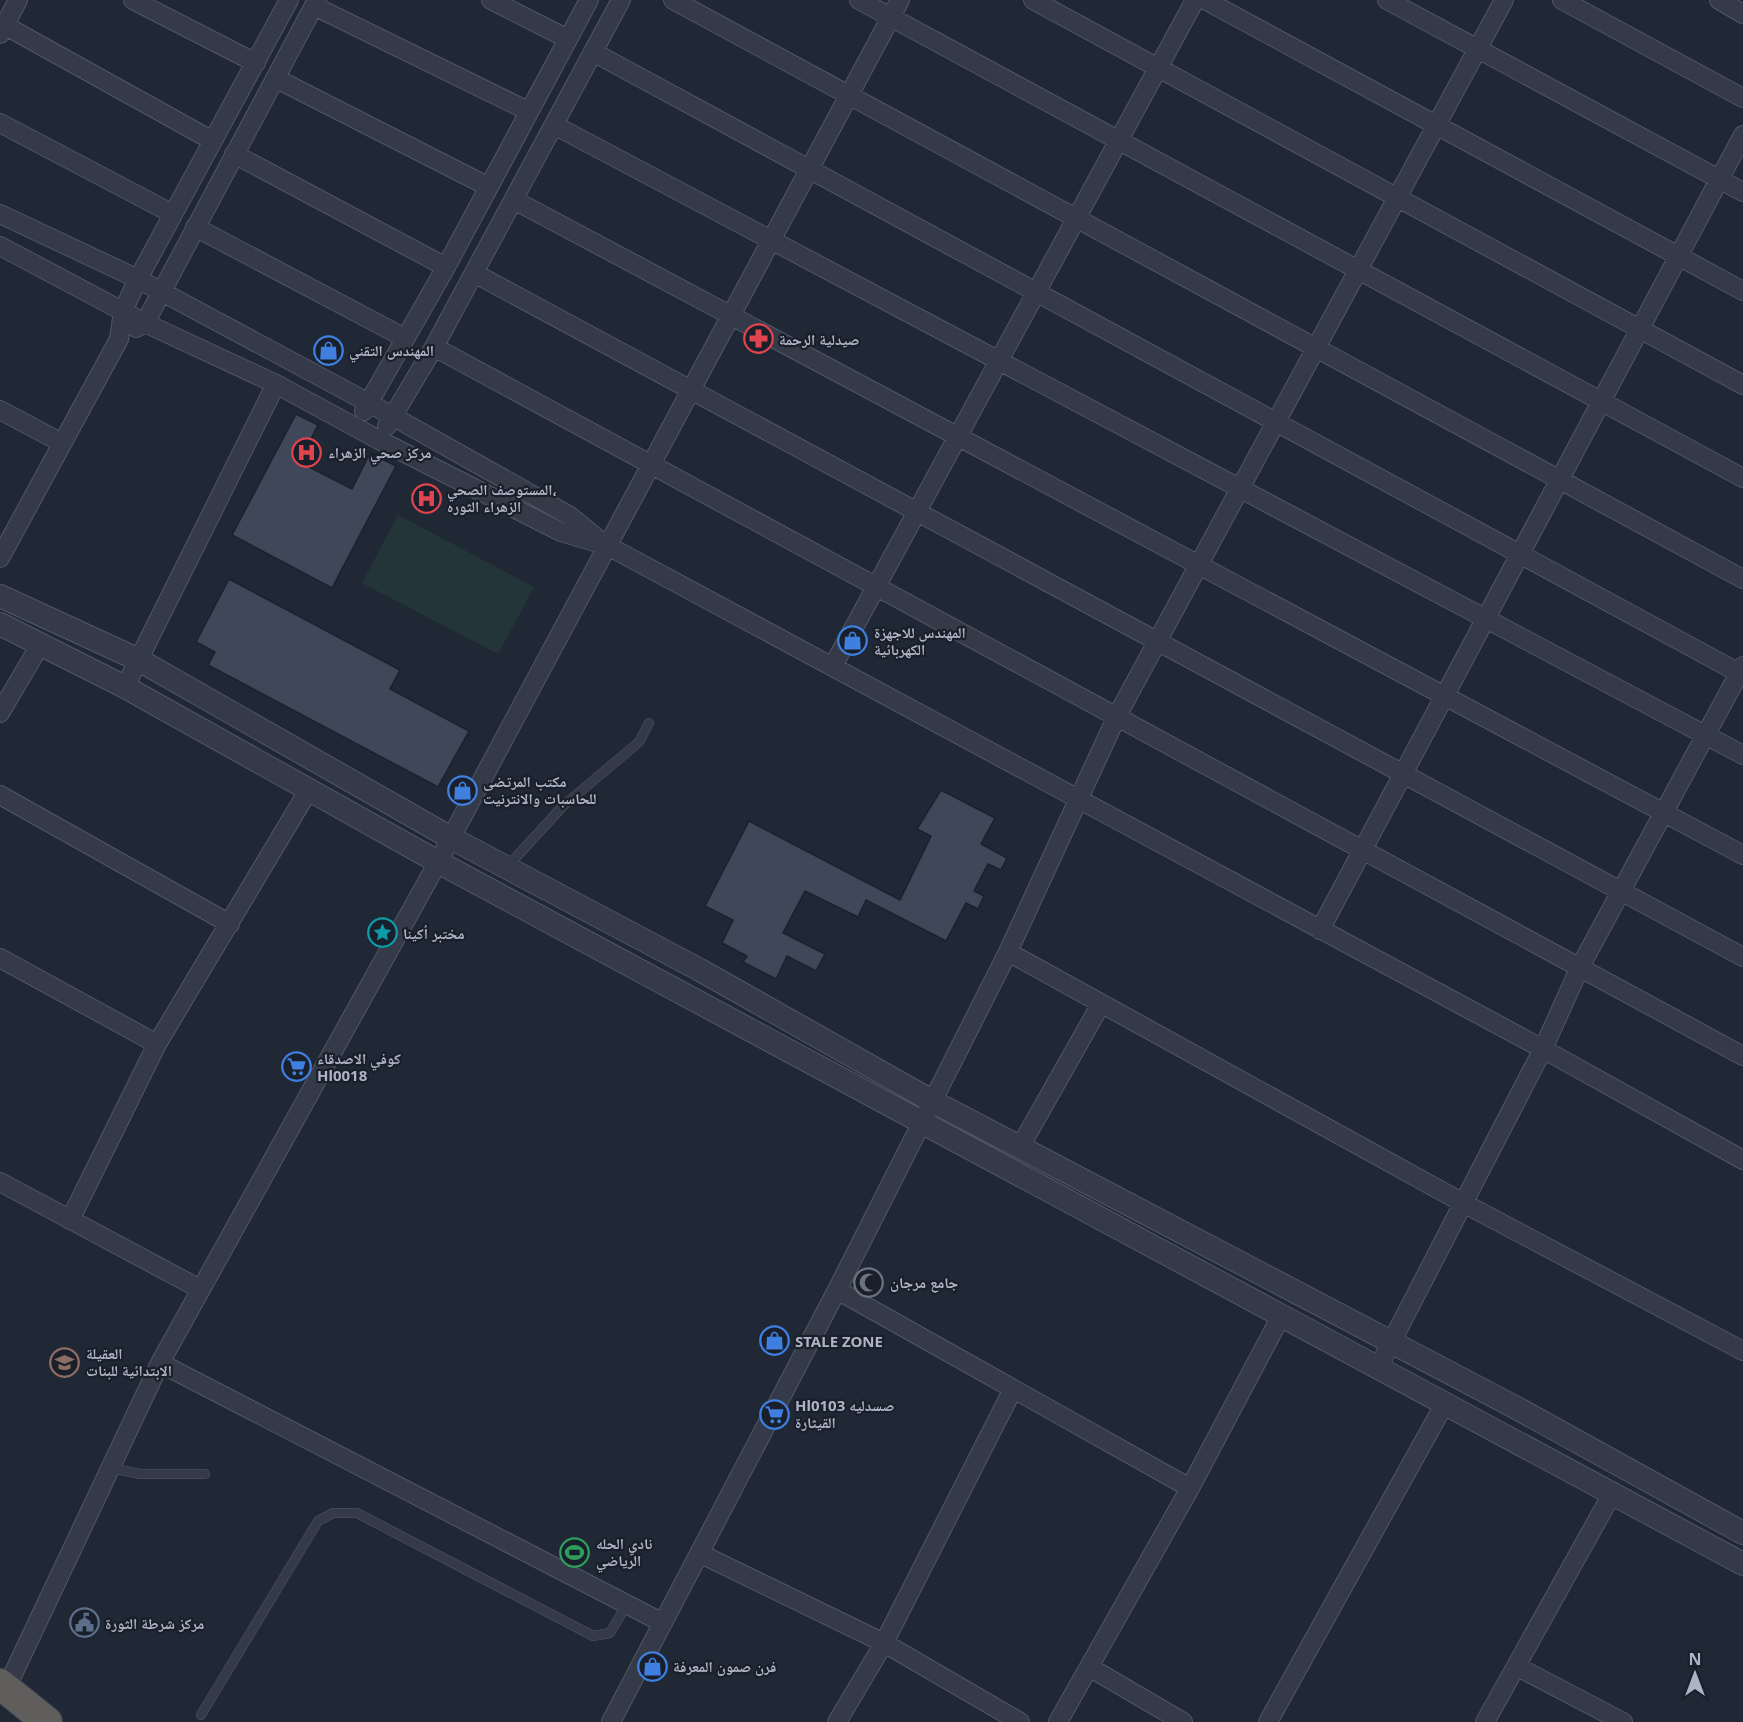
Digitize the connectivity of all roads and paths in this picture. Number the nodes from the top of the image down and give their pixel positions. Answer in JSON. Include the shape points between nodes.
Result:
{"nodes":[{"id":1,"x":18,"y":0,"type":"edge"},
{"id":2,"x":133,"y":0,"type":"edge"},
{"id":3,"x":289,"y":0,"type":"edge"},
{"id":4,"x":491,"y":0,"type":"edge"},
{"id":5,"x":589,"y":0,"type":"edge"},
{"id":6,"x":621,"y":0,"type":"edge"},
{"id":7,"x":673,"y":0,"type":"edge"},
{"id":8,"x":859,"y":0,"type":"edge"},
{"id":9,"x":900,"y":0,"type":"edge"},
{"id":10,"x":1033,"y":0,"type":"edge"},
{"id":11,"x":1195,"y":0,"type":"edge"},
{"id":12,"x":1205,"y":0,"type":"edge"},
{"id":13,"x":1387,"y":0,"type":"edge"},
{"id":14,"x":1504,"y":0,"type":"edge"},
{"id":15,"x":1562,"y":0,"type":"edge"},
{"id":16,"x":1719,"y":0,"type":"edge"},
{"id":17,"x":315,"y":3,"type":"edge"},
{"id":18,"x":1743,"y":15,"type":"edge"},
{"id":19,"x":891,"y":17,"type":"junction"},
{"id":20,"x":2,"y":30,"type":"edge"},
{"id":21,"x":568,"y":39,"type":"junction"},
{"id":22,"x":1477,"y":49,"type":"junction"},
{"id":23,"x":593,"y":52,"type":"junction"},
{"id":24,"x":256,"y":63,"type":"junction"},
{"id":25,"x":1157,"y":67,"type":"junction"},
{"id":26,"x":275,"y":78,"type":"junction"},
{"id":27,"x":849,"y":95,"type":"junction"},
{"id":28,"x":1743,"y":98,"type":"edge"},
{"id":29,"x":528,"y":111,"type":"junction"},
{"id":30,"x":0,"y":123,"type":"edge"},
{"id":31,"x":554,"y":125,"type":"junction"},
{"id":32,"x":1437,"y":125,"type":"junction"},
{"id":33,"x":1743,"y":135,"type":"edge"},
{"id":34,"x":213,"y":141,"type":"junction"},
{"id":35,"x":1119,"y":141,"type":"junction"},
{"id":36,"x":234,"y":153,"type":"junction"},
{"id":37,"x":809,"y":169,"type":"junction"},
{"id":38,"x":1719,"y":180,"type":"junction"},
{"id":39,"x":489,"y":187,"type":"junction"},
{"id":40,"x":1743,"y":192,"type":"edge"},
{"id":41,"x":1396,"y":197,"type":"junction"},
{"id":42,"x":514,"y":200,"type":"junction"},
{"id":43,"x":0,"y":214,"type":"edge"},
{"id":44,"x":174,"y":214,"type":"junction"},
{"id":45,"x":1077,"y":219,"type":"junction"},
{"id":46,"x":195,"y":227,"type":"junction"},
{"id":47,"x":770,"y":239,"type":"junction"},
{"id":48,"x":0,"y":246,"type":"edge"},
{"id":49,"x":1679,"y":256,"type":"junction"},
{"id":50,"x":446,"y":267,"type":"junction"},
{"id":51,"x":1358,"y":270,"type":"junction"},
{"id":52,"x":474,"y":273,"type":"junction"},
{"id":53,"x":138,"y":279,"type":"junction"},
{"id":54,"x":160,"y":291,"type":"junction"},
{"id":55,"x":1743,"y":291,"type":"edge"},
{"id":56,"x":1037,"y":293,"type":"junction"},
{"id":57,"x":123,"y":311,"type":"junction"},
{"id":58,"x":730,"y":315,"type":"junction"},
{"id":59,"x":145,"y":323,"type":"junction"},
{"id":60,"x":1640,"y":329,"type":"junction"},
{"id":61,"x":405,"y":338,"type":"junction"},
{"id":62,"x":119,"y":339,"type":"junction"},
{"id":63,"x":434,"y":347,"type":"junction"},
{"id":64,"x":1316,"y":348,"type":"junction"},
{"id":65,"x":999,"y":361,"type":"junction"},
{"id":66,"x":276,"y":384,"type":"junction"},
{"id":67,"x":1743,"y":384,"type":"edge"},
{"id":68,"x":690,"y":389,"type":"junction"},
{"id":69,"x":1602,"y":402,"type":"junction"},
{"id":70,"x":369,"y":403,"type":"junction"},
{"id":71,"x":0,"y":410,"type":"edge"},
{"id":72,"x":392,"y":417,"type":"junction"},
{"id":73,"x":1276,"y":422,"type":"junction"},
{"id":74,"x":356,"y":425,"type":"junction"},
{"id":75,"x":959,"y":437,"type":"junction"},
{"id":76,"x":379,"y":440,"type":"junction"},
{"id":77,"x":62,"y":443,"type":"junction"},
{"id":78,"x":650,"y":464,"type":"junction"},
{"id":79,"x":1743,"y":478,"type":"edge"},
{"id":80,"x":1560,"y":480,"type":"junction"},
{"id":81,"x":1239,"y":488,"type":"junction"},
{"id":82,"x":918,"y":513,"type":"junction"},
{"id":83,"x":608,"y":546,"type":"junction"},
{"id":84,"x":1520,"y":554,"type":"junction"},
{"id":85,"x":0,"y":558,"type":"edge"},
{"id":86,"x":1199,"y":565,"type":"junction"},
{"id":87,"x":1743,"y":579,"type":"edge"},
{"id":88,"x":878,"y":587,"type":"junction"},
{"id":89,"x":0,"y":596,"type":"edge"},
{"id":90,"x":1486,"y":619,"type":"junction"},
{"id":91,"x":0,"y":624,"type":"edge"},
{"id":92,"x":1157,"y":642,"type":"junction"},
{"id":93,"x":40,"y":645,"type":"junction"},
{"id":94,"x":139,"y":660,"type":"junction"},
{"id":95,"x":833,"y":666,"type":"junction"},
{"id":96,"x":1742,"y":671,"type":"edge"},
{"id":97,"x":125,"y":687,"type":"junction"},
{"id":98,"x":1445,"y":696,"type":"junction"},
{"id":99,"x":0,"y":713,"type":"edge"},
{"id":100,"x":1117,"y":717,"type":"junction"},
{"id":101,"x":649,"y":723,"type":"dead end"},
{"id":102,"x":1705,"y":735,"type":"junction"},
{"id":103,"x":1743,"y":755,"type":"edge"},
{"id":104,"x":1403,"y":775,"type":"junction"},
{"id":105,"x":308,"y":791,"type":"junction"},
{"id":106,"x":0,"y":795,"type":"edge"},
{"id":107,"x":1080,"y":800,"type":"junction"},
{"id":108,"x":1664,"y":813,"type":"junction"},
{"id":109,"x":451,"y":838,"type":"junction"},
{"id":110,"x":1363,"y":849,"type":"junction"},
{"id":111,"x":1743,"y":855,"type":"edge"},
{"id":112,"x":438,"y":862,"type":"junction"},
{"id":113,"x":507,"y":867,"type":"junction"},
{"id":114,"x":1620,"y":893,"type":"junction"},
{"id":115,"x":230,"y":924,"type":"junction"},
{"id":116,"x":1320,"y":930,"type":"junction"},
{"id":117,"x":1008,"y":952,"type":"junction"},
{"id":118,"x":1743,"y":957,"type":"edge"},
{"id":119,"x":0,"y":958,"type":"edge"},
{"id":120,"x":1580,"y":967,"type":"junction"},
{"id":121,"x":1101,"y":1004,"type":"junction"},
{"id":122,"x":157,"y":1044,"type":"junction"},
{"id":123,"x":1543,"y":1049,"type":"junction"},
{"id":124,"x":1743,"y":1056,"type":"edge"},
{"id":125,"x":927,"y":1111,"type":"junction"},
{"id":126,"x":1020,"y":1147,"type":"junction"},
{"id":127,"x":1743,"y":1160,"type":"edge"},
{"id":128,"x":0,"y":1182,"type":"edge"},
{"id":129,"x":1465,"y":1203,"type":"junction"},
{"id":130,"x":70,"y":1220,"type":"junction"},
{"id":131,"x":200,"y":1289,"type":"junction"},
{"id":132,"x":837,"y":1290,"type":"junction"},
{"id":133,"x":1281,"y":1316,"type":"junction"},
{"id":134,"x":1390,"y":1344,"type":"junction"},
{"id":135,"x":1743,"y":1352,"type":"edge"},
{"id":136,"x":160,"y":1363,"type":"junction"},
{"id":137,"x":1378,"y":1368,"type":"junction"},
{"id":138,"x":1013,"y":1389,"type":"junction"},
{"id":139,"x":1445,"y":1403,"type":"junction"},
{"id":140,"x":111,"y":1468,"type":"junction"},
{"id":141,"x":205,"y":1474,"type":"dead end"},
{"id":142,"x":1190,"y":1488,"type":"junction"},
{"id":143,"x":1613,"y":1492,"type":"junction"},
{"id":144,"x":1743,"y":1533,"type":"edge"},
{"id":145,"x":701,"y":1554,"type":"junction"},
{"id":146,"x":1743,"y":1564,"type":"edge"},
{"id":147,"x":627,"y":1604,"type":"junction"},
{"id":148,"x":663,"y":1623,"type":"junction"},
{"id":149,"x":884,"y":1643,"type":"junction"},
{"id":150,"x":1516,"y":1666,"type":"junction"},
{"id":151,"x":1089,"y":1667,"type":"junction"},
{"id":152,"x":3,"y":1686,"type":"edge"},
{"id":153,"x":201,"y":1715,"type":"dead end"},
{"id":154,"x":47,"y":1722,"type":"edge"},
{"id":155,"x":611,"y":1722,"type":"edge"},
{"id":156,"x":837,"y":1722,"type":"edge"},
{"id":157,"x":1020,"y":1722,"type":"edge"},
{"id":158,"x":1058,"y":1722,"type":"edge"},
{"id":159,"x":1183,"y":1722,"type":"edge"},
{"id":160,"x":1268,"y":1722,"type":"edge"},
{"id":161,"x":1485,"y":1722,"type":"edge"},
{"id":162,"x":1623,"y":1722,"type":"edge"}],
"edges":[{"from":1,"to":20,"type":"street"},
{"from":2,"to":24,"type":"street"},
{"from":3,"to":24,"type":"street"},
{"from":4,"to":21,"type":"street"},
{"from":5,"to":21,"type":"street"},
{"from":6,"to":23,"type":"street"},
{"from":7,"to":27,"type":"street"},
{"from":8,"to":19,"type":"street"},
{"from":9,"to":19,"type":"street"},
{"from":10,"to":25,"type":"street"},
{"from":11,"to":25,"type":"street"},
{"from":12,"to":32,"type":"street"},
{"from":13,"to":22,"type":"street"},
{"from":14,"to":22,"type":"street"},
{"from":15,"to":28,"type":"street"},
{"from":16,"to":18,"type":"street"},
{"from":17,"to":26,"type":"street"},
{"from":17,"to":29,"type":"street"},
{"from":19,"to":27,"type":"street"},
{"from":19,"to":35,"type":"street"},
{"from":20,"to":34,"type":"street"},
{"from":21,"to":29,"type":"street"},
{"from":22,"to":32,"type":"street"},
{"from":22,"to":38,"type":"street"},
{"from":23,"to":31,"type":"street"},
{"from":23,"to":37,"type":"street"},
{"from":24,"to":34,"type":"street"},
{"from":25,"to":35,"type":"street"},
{"from":25,"to":41,"type":"street"},
{"from":26,"to":36,"type":"street"},
{"from":26,"to":39,"type":"street"},
{"from":27,"to":37,"type":"street"},
{"from":27,"to":45,"type":"street"},
{"from":29,"to":39,"type":"street"},
{"from":30,"to":44,"type":"street"},
{"from":31,"to":42,"type":"street"},
{"from":31,"to":47,"type":"street"},
{"from":32,"to":41,"type":"street"},
{"from":32,"to":49,"type":"street"},
{"from":33,"to":38,"type":"street"},
{"from":34,"to":44,"type":"street"},
{"from":35,"to":45,"type":"street"},
{"from":35,"to":51,"type":"street"},
{"from":36,"to":46,"type":"street"},
{"from":36,"to":50,"type":"street"},
{"from":37,"to":47,"type":"street"},
{"from":37,"to":56,"type":"street"},
{"from":38,"to":40,"type":"street"},
{"from":38,"to":49,"type":"street"},
{"from":39,"to":50,"type":"street"},
{"from":41,"to":51,"type":"street"},
{"from":41,"to":60,"type":"street"},
{"from":42,"to":52,"type":"street"},
{"from":42,"to":58,"type":"street"},
{"from":43,"to":53,"type":"street"},
{"from":44,"to":53,"type":"street"},
{"from":45,"to":56,"type":"street"},
{"from":45,"to":64,"type":"street"},
{"from":46,"to":54,"type":"street"},
{"from":46,"to":61,"type":"street"},
{"from":47,"to":58,"type":"street"},
{"from":47,"to":65,"type":"street"},
{"from":48,"to":57,"type":"street"},
{"from":49,"to":55,"type":"street"},
{"from":49,"to":60,"type":"street"},
{"from":50,"to":61,"type":"street"},
{"from":51,"to":64,"type":"street"},
{"from":51,"to":69,"type":"street"},
{"from":52,"to":63,"type":"street"},
{"from":52,"to":68,"type":"street"},
{"from":53,"to":54,"type":"street"},
{"from":53,"to":57,"type":"street"},
{"from":54,"to":59,"type":"street"},
{"from":54,"to":70,"type":"street"},
{"from":56,"to":65,"type":"street"},
{"from":56,"to":73,"type":"street"},
{"from":57,"to":59,"type":"street"},
{"from":57,"to":62,"type":"street"},
{"from":58,"to":68,"type":"street"},
{"from":58,"to":75,"type":"street"},
{"from":59,"to":62,"type":"street"},
{"from":59,"to":66,"type":"street"},
{"from":60,"to":67,"type":"street"},
{"from":60,"to":69,"type":"street"},
{"from":61,"to":70,"type":"street"},
{"from":62,"to":77,"type":"street"},
{"from":63,"to":72,"type":"street"},
{"from":63,"to":78,"type":"street"},
{"from":64,"to":73,"type":"street"},
{"from":64,"to":80,"type":"street"},
{"from":65,"to":75,"type":"street"},
{"from":65,"to":81,"type":"street"},
{"from":66,"to":74,"type":"street"},
{"from":66,"to":94,"type":"street"},
{"from":68,"to":78,"type":"street"},
{"from":68,"to":82,"type":"street"},
{"from":69,"to":79,"type":"street"},
{"from":69,"to":80,"type":"street"},
{"from":70,"to":72,"type":"street"},
{"from":70,"to":74,"type":"street"},
{"from":71,"to":77,"type":"street"},
{"from":72,"to":76,"type":"street"},
{"from":72,"to":83,"type":"street","via":[[570,516]]},
{"from":73,"to":81,"type":"street"},
{"from":73,"to":84,"type":"street"},
{"from":74,"to":76,"type":"street"},
{"from":75,"to":82,"type":"street"},
{"from":75,"to":86,"type":"street"},
{"from":76,"to":83,"type":"street","via":[[561,532]]},
{"from":77,"to":85,"type":"street"},
{"from":78,"to":83,"type":"street"},
{"from":78,"to":88,"type":"street"},
{"from":80,"to":84,"type":"street"},
{"from":80,"to":87,"type":"street"},
{"from":81,"to":86,"type":"street"},
{"from":81,"to":90,"type":"street"},
{"from":82,"to":88,"type":"street"},
{"from":82,"to":92,"type":"street"},
{"from":83,"to":95,"type":"street"},
{"from":83,"to":109,"type":"street"},
{"from":84,"to":90,"type":"street"},
{"from":84,"to":96,"type":"street"},
{"from":86,"to":92,"type":"street"},
{"from":86,"to":98,"type":"street"},
{"from":88,"to":95,"type":"street"},
{"from":88,"to":100,"type":"street"},
{"from":89,"to":94,"type":"street"},
{"from":90,"to":98,"type":"street"},
{"from":90,"to":102,"type":"street"},
{"from":91,"to":93,"type":"street"},
{"from":92,"to":100,"type":"street"},
{"from":92,"to":104,"type":"street"},
{"from":93,"to":97,"type":"street"},
{"from":93,"to":99,"type":"street"},
{"from":94,"to":97,"type":"street"},
{"from":94,"to":109,"type":"street"},
{"from":95,"to":107,"type":"street"},
{"from":96,"to":102,"type":"street"},
{"from":97,"to":105,"type":"street"},
{"from":98,"to":104,"type":"street"},
{"from":98,"to":108,"type":"street"},
{"from":100,"to":107,"type":"street"},
{"from":100,"to":110,"type":"street"},
{"from":101,"to":113,"type":"lane","via":[[639,742],[563,806]]},
{"from":102,"to":103,"type":"street"},
{"from":102,"to":108,"type":"street"},
{"from":104,"to":110,"type":"street"},
{"from":104,"to":114,"type":"street"},
{"from":105,"to":112,"type":"street"},
{"from":105,"to":115,"type":"street"},
{"from":106,"to":115,"type":"street"},
{"from":107,"to":116,"type":"street"},
{"from":107,"to":117,"type":"street"},
{"from":108,"to":111,"type":"street"},
{"from":108,"to":114,"type":"street"},
{"from":109,"to":112,"type":"street"},
{"from":109,"to":113,"type":"street"},
{"from":110,"to":116,"type":"street"},
{"from":110,"to":120,"type":"street"},
{"from":112,"to":125,"type":"street"},
{"from":112,"to":131,"type":"street"},
{"from":113,"to":125,"type":"street","via":[[700,970]]},
{"from":114,"to":118,"type":"street"},
{"from":114,"to":120,"type":"street"},
{"from":115,"to":122,"type":"street"},
{"from":116,"to":123,"type":"street"},
{"from":117,"to":121,"type":"street"},
{"from":117,"to":125,"type":"street"},
{"from":119,"to":122,"type":"street"},
{"from":120,"to":123,"type":"street"},
{"from":120,"to":124,"type":"street"},
{"from":121,"to":126,"type":"street"},
{"from":121,"to":129,"type":"street"},
{"from":122,"to":130,"type":"street"},
{"from":123,"to":127,"type":"street"},
{"from":123,"to":129,"type":"street"},
{"from":125,"to":126,"type":"street"},
{"from":125,"to":132,"type":"street"},
{"from":125,"to":133,"type":"street"},
{"from":126,"to":134,"type":"street"},
{"from":128,"to":130,"type":"street"},
{"from":129,"to":134,"type":"street"},
{"from":129,"to":135,"type":"street"},
{"from":130,"to":131,"type":"street"},
{"from":131,"to":136,"type":"street"},
{"from":132,"to":138,"type":"street"},
{"from":132,"to":145,"type":"street"},
{"from":133,"to":137,"type":"street"},
{"from":133,"to":142,"type":"street"},
{"from":134,"to":137,"type":"street"},
{"from":134,"to":144,"type":"street","via":[[1513,1406]]},
{"from":136,"to":140,"type":"street"},
{"from":136,"to":147,"type":"street"},
{"from":137,"to":139,"type":"street"},
{"from":138,"to":142,"type":"street"},
{"from":138,"to":149,"type":"street"},
{"from":139,"to":143,"type":"street"},
{"from":139,"to":160,"type":"street"},
{"from":140,"to":141,"type":"lane","via":[[140,1474]]},
{"from":140,"to":152,"type":"street"},
{"from":142,"to":151,"type":"street"},
{"from":143,"to":146,"type":"street"},
{"from":143,"to":150,"type":"street"},
{"from":145,"to":148,"type":"street"},
{"from":145,"to":149,"type":"street"},
{"from":147,"to":148,"type":"street"},
{"from":147,"to":153,"type":"lane","via":[[610,1634],[593,1636],[357,1513],[333,1513],[318,1521]]},
{"from":148,"to":155,"type":"street"},
{"from":149,"to":156,"type":"street"},
{"from":149,"to":157,"type":"street"},
{"from":150,"to":161,"type":"street"},
{"from":150,"to":162,"type":"street"},
{"from":151,"to":158,"type":"street"},
{"from":151,"to":159,"type":"street"},
{"from":152,"to":154,"type":"highway"}]}
